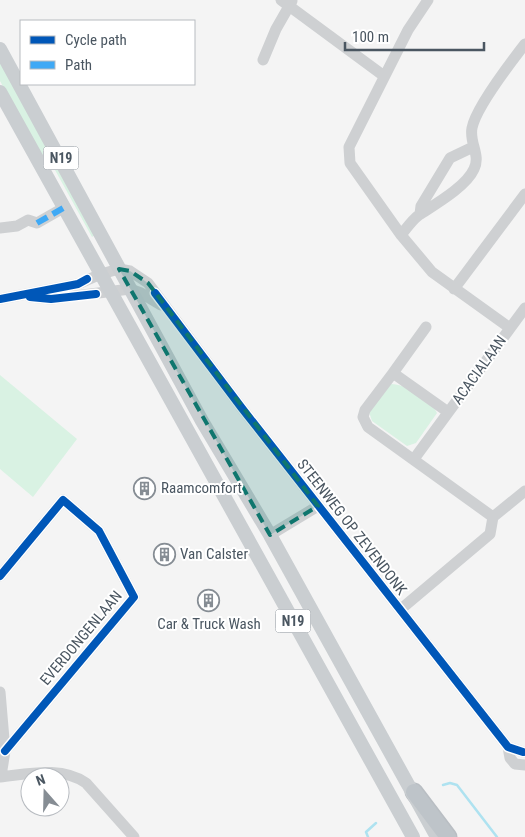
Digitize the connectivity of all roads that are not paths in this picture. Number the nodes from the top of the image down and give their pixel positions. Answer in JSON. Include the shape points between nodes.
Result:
{"nodes":[{"id":1,"x":428,"y":0,"type":"edge"},
{"id":2,"x":288,"y":2,"type":"edge"},
{"id":3,"x":525,"y":44,"type":"edge"},
{"id":4,"x":0,"y":48,"type":"edge"},
{"id":5,"x":263,"y":60,"type":"dead end"},
{"id":6,"x":384,"y":76,"type":"junction"},
{"id":7,"x":0,"y":92,"type":"edge"},
{"id":8,"x":473,"y":147,"type":"junction"},
{"id":9,"x":525,"y":194,"type":"edge"},
{"id":10,"x":65,"y":207,"type":"junction"},
{"id":11,"x":420,"y":214,"type":"junction"},
{"id":12,"x":0,"y":228,"type":"edge"},
{"id":13,"x":401,"y":235,"type":"junction"},
{"id":14,"x":119,"y":269,"type":"junction"},
{"id":15,"x":101,"y":274,"type":"junction"},
{"id":16,"x":130,"y":289,"type":"junction"},
{"id":17,"x":454,"y":289,"type":"junction"},
{"id":18,"x":112,"y":293,"type":"junction"},
{"id":19,"x":13,"y":295,"type":"junction"},
{"id":20,"x":0,"y":299,"type":"edge"},
{"id":21,"x":166,"y":308,"type":"junction"},
{"id":22,"x":525,"y":308,"type":"edge"},
{"id":23,"x":426,"y":327,"type":"dead end"},
{"id":24,"x":510,"y":328,"type":"junction"},
{"id":25,"x":393,"y":373,"type":"junction"},
{"id":26,"x":448,"y":412,"type":"junction"},
{"id":27,"x":414,"y":459,"type":"junction"},
{"id":28,"x":525,"y":491,"type":"edge"},
{"id":29,"x":318,"y":506,"type":"junction"},
{"id":30,"x":493,"y":517,"type":"junction"},
{"id":31,"x":270,"y":535,"type":"junction"},
{"id":32,"x":0,"y":576,"type":"edge"},
{"id":33,"x":402,"y":609,"type":"junction"},
{"id":34,"x":0,"y":692,"type":"edge"},
{"id":35,"x":5,"y":751,"type":"junction"},
{"id":36,"x":524,"y":758,"type":"edge"},
{"id":37,"x":1,"y":776,"type":"edge"},
{"id":38,"x":414,"y":792,"type":"junction"},
{"id":39,"x":134,"y":837,"type":"edge"},
{"id":40,"x":413,"y":837,"type":"edge"},
{"id":41,"x":437,"y":837,"type":"edge"},
{"id":42,"x":448,"y":837,"type":"edge"}],
"edges":[{"from":1,"to":6,"type":"street"},
{"from":2,"to":5,"type":"street"},
{"from":2,"to":6,"type":"street"},
{"from":3,"to":8,"type":"street","via":[[475,120]]},
{"from":4,"to":14,"type":"main road","number":"N19"},
{"from":6,"to":13,"type":"street","via":[[349,147],[348,156]]},
{"from":7,"to":10,"type":"main road","number":"N19"},
{"from":8,"to":11,"type":"street","via":[[450,158],[421,206]]},
{"from":8,"to":11,"type":"street","via":[[477,158],[473,171],[435,206]]},
{"from":9,"to":17,"type":"street"},
{"from":10,"to":12,"type":"street","via":[[37,223],[28,220],[18,226]]},
{"from":10,"to":15,"type":"main road","number":"N19"},
{"from":11,"to":13,"type":"street"},
{"from":13,"to":17,"type":"street","via":[[432,272]]},
{"from":14,"to":15,"type":"street"},
{"from":14,"to":16,"type":"main road","number":"N19"},
{"from":14,"to":21,"type":"street","name":"STEENWEG OP ZEVENDONK","via":[[130,271],[148,283]]},
{"from":15,"to":18,"type":"main road","number":"N19"},
{"from":15,"to":19,"type":"street","via":[[78,284]]},
{"from":16,"to":18,"type":"street"},
{"from":16,"to":21,"type":"street","name":"STEENWEG OP ZEVENDONK"},
{"from":16,"to":31,"type":"main road","number":"N19","via":[[202,421]]},
{"from":17,"to":24,"type":"street"},
{"from":18,"to":19,"type":"street","via":[[51,299]]},
{"from":18,"to":40,"type":"main road","number":"N19"},
{"from":19,"to":20,"type":"street"},
{"from":21,"to":29,"type":"street","name":"STEENWEG OP ZEVENDONK"},
{"from":22,"to":24,"type":"street","name":"ACACIALAAN"},
{"from":23,"to":25,"type":"street"},
{"from":24,"to":26,"type":"street","name":"ACACIALAAN"},
{"from":25,"to":26,"type":"street","name":"ACACIALAAN"},
{"from":25,"to":27,"type":"street","via":[[363,417],[368,427]]},
{"from":26,"to":27,"type":"street","name":"ACACIALAAN"},
{"from":27,"to":30,"type":"street"},
{"from":28,"to":30,"type":"street"},
{"from":29,"to":31,"type":"street"},
{"from":29,"to":33,"type":"street","name":"STEENWEG OP ZEVENDONK","via":[[396,607]]},
{"from":30,"to":33,"type":"street","via":[[490,534]]},
{"from":31,"to":38,"type":"main road","number":"N19"},
{"from":32,"to":35,"type":"street","name":"EVERDONGENLAAN","via":[[63,500],[99,531],[134,596]]},
{"from":33,"to":36,"type":"street","name":"STEENWEG OP ZEVENDONK","via":[[508,747]]},
{"from":34,"to":35,"type":"street"},
{"from":35,"to":37,"type":"street"},
{"from":37,"to":39,"type":"street","via":[[63,772],[78,777]]},
{"from":38,"to":41,"type":"main road","number":"N19"},
{"from":38,"to":42,"type":"highway"}]}
